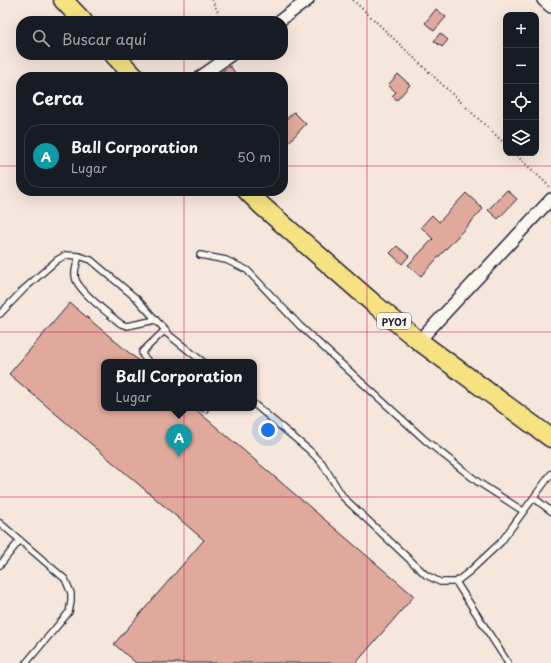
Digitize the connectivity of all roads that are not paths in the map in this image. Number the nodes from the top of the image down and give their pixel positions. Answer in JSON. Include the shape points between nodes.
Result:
{"nodes":[{"id":1,"x":63,"y":0,"type":"edge"},
{"id":2,"x":308,"y":0,"type":"edge"},
{"id":3,"x":543,"y":0,"type":"edge"},
{"id":4,"x":551,"y":7,"type":"edge"},
{"id":5,"x":77,"y":16,"type":"edge"},
{"id":6,"x":286,"y":16,"type":"edge"},
{"id":7,"x":119,"y":60,"type":"edge"},
{"id":8,"x":224,"y":60,"type":"edge"},
{"id":9,"x":130,"y":72,"type":"edge"},
{"id":10,"x":207,"y":72,"type":"edge"},
{"id":11,"x":252,"y":196,"type":"edge"},
{"id":12,"x":551,"y":199,"type":"edge"},
{"id":13,"x":200,"y":255,"type":"dead end"},
{"id":14,"x":79,"y":256,"type":"junction"},
{"id":15,"x":0,"y":314,"type":"edge"},
{"id":16,"x":156,"y":320,"type":"junction"},
{"id":17,"x":166,"y":331,"type":"junction"},
{"id":18,"x":419,"y":341,"type":"junction"},
{"id":19,"x":146,"y":359,"type":"edge"},
{"id":20,"x":199,"y":359,"type":"edge"},
{"id":21,"x":257,"y":407,"type":"edge"},
{"id":22,"x":551,"y":438,"type":"edge"},
{"id":23,"x":551,"y":474,"type":"edge"},
{"id":24,"x":534,"y":498,"type":"junction"},
{"id":25,"x":523,"y":511,"type":"junction"},
{"id":26,"x":551,"y":511,"type":"edge"},
{"id":27,"x":0,"y":523,"type":"edge"},
{"id":28,"x":20,"y":540,"type":"junction"},
{"id":29,"x":0,"y":565,"type":"edge"},
{"id":30,"x":456,"y":582,"type":"junction"},
{"id":31,"x":26,"y":663,"type":"edge"},
{"id":32,"x":508,"y":663,"type":"edge"}],
"edges":[{"from":1,"to":5,"type":"highway"},
{"from":2,"to":6,"type":"street"},
{"from":3,"to":4,"type":"street"},
{"from":7,"to":9,"type":"highway"},
{"from":8,"to":10,"type":"street"},
{"from":11,"to":18,"type":"highway","number":"PY01"},
{"from":12,"to":18,"type":"street"},
{"from":13,"to":25,"type":"lane","via":[[226,260],[247,270],[300,326],[425,440],[478,482]]},
{"from":14,"to":15,"type":"lane","via":[[66,255],[57,260]]},
{"from":14,"to":16,"type":"lane","via":[[91,260],[137,299]]},
{"from":14,"to":16,"type":"lane","via":[[75,279],[80,288],[121,324],[132,325]]},
{"from":16,"to":17,"type":"lane"},
{"from":17,"to":19,"type":"lane","via":[[162,331],[142,352]]},
{"from":17,"to":20,"type":"lane"},
{"from":18,"to":22,"type":"highway","number":"PY01"},
{"from":21,"to":30,"type":"lane","via":[[318,458],[343,497],[426,575],[440,582]]},
{"from":23,"to":24,"type":"lane"},
{"from":24,"to":25,"type":"lane"},
{"from":24,"to":26,"type":"lane"},
{"from":25,"to":30,"type":"lane","via":[[501,542]]},
{"from":27,"to":28,"type":"lane"},
{"from":28,"to":29,"type":"lane"},
{"from":28,"to":31,"type":"lane","via":[[64,579],[71,593],[69,612]]},
{"from":30,"to":32,"type":"lane"}]}
